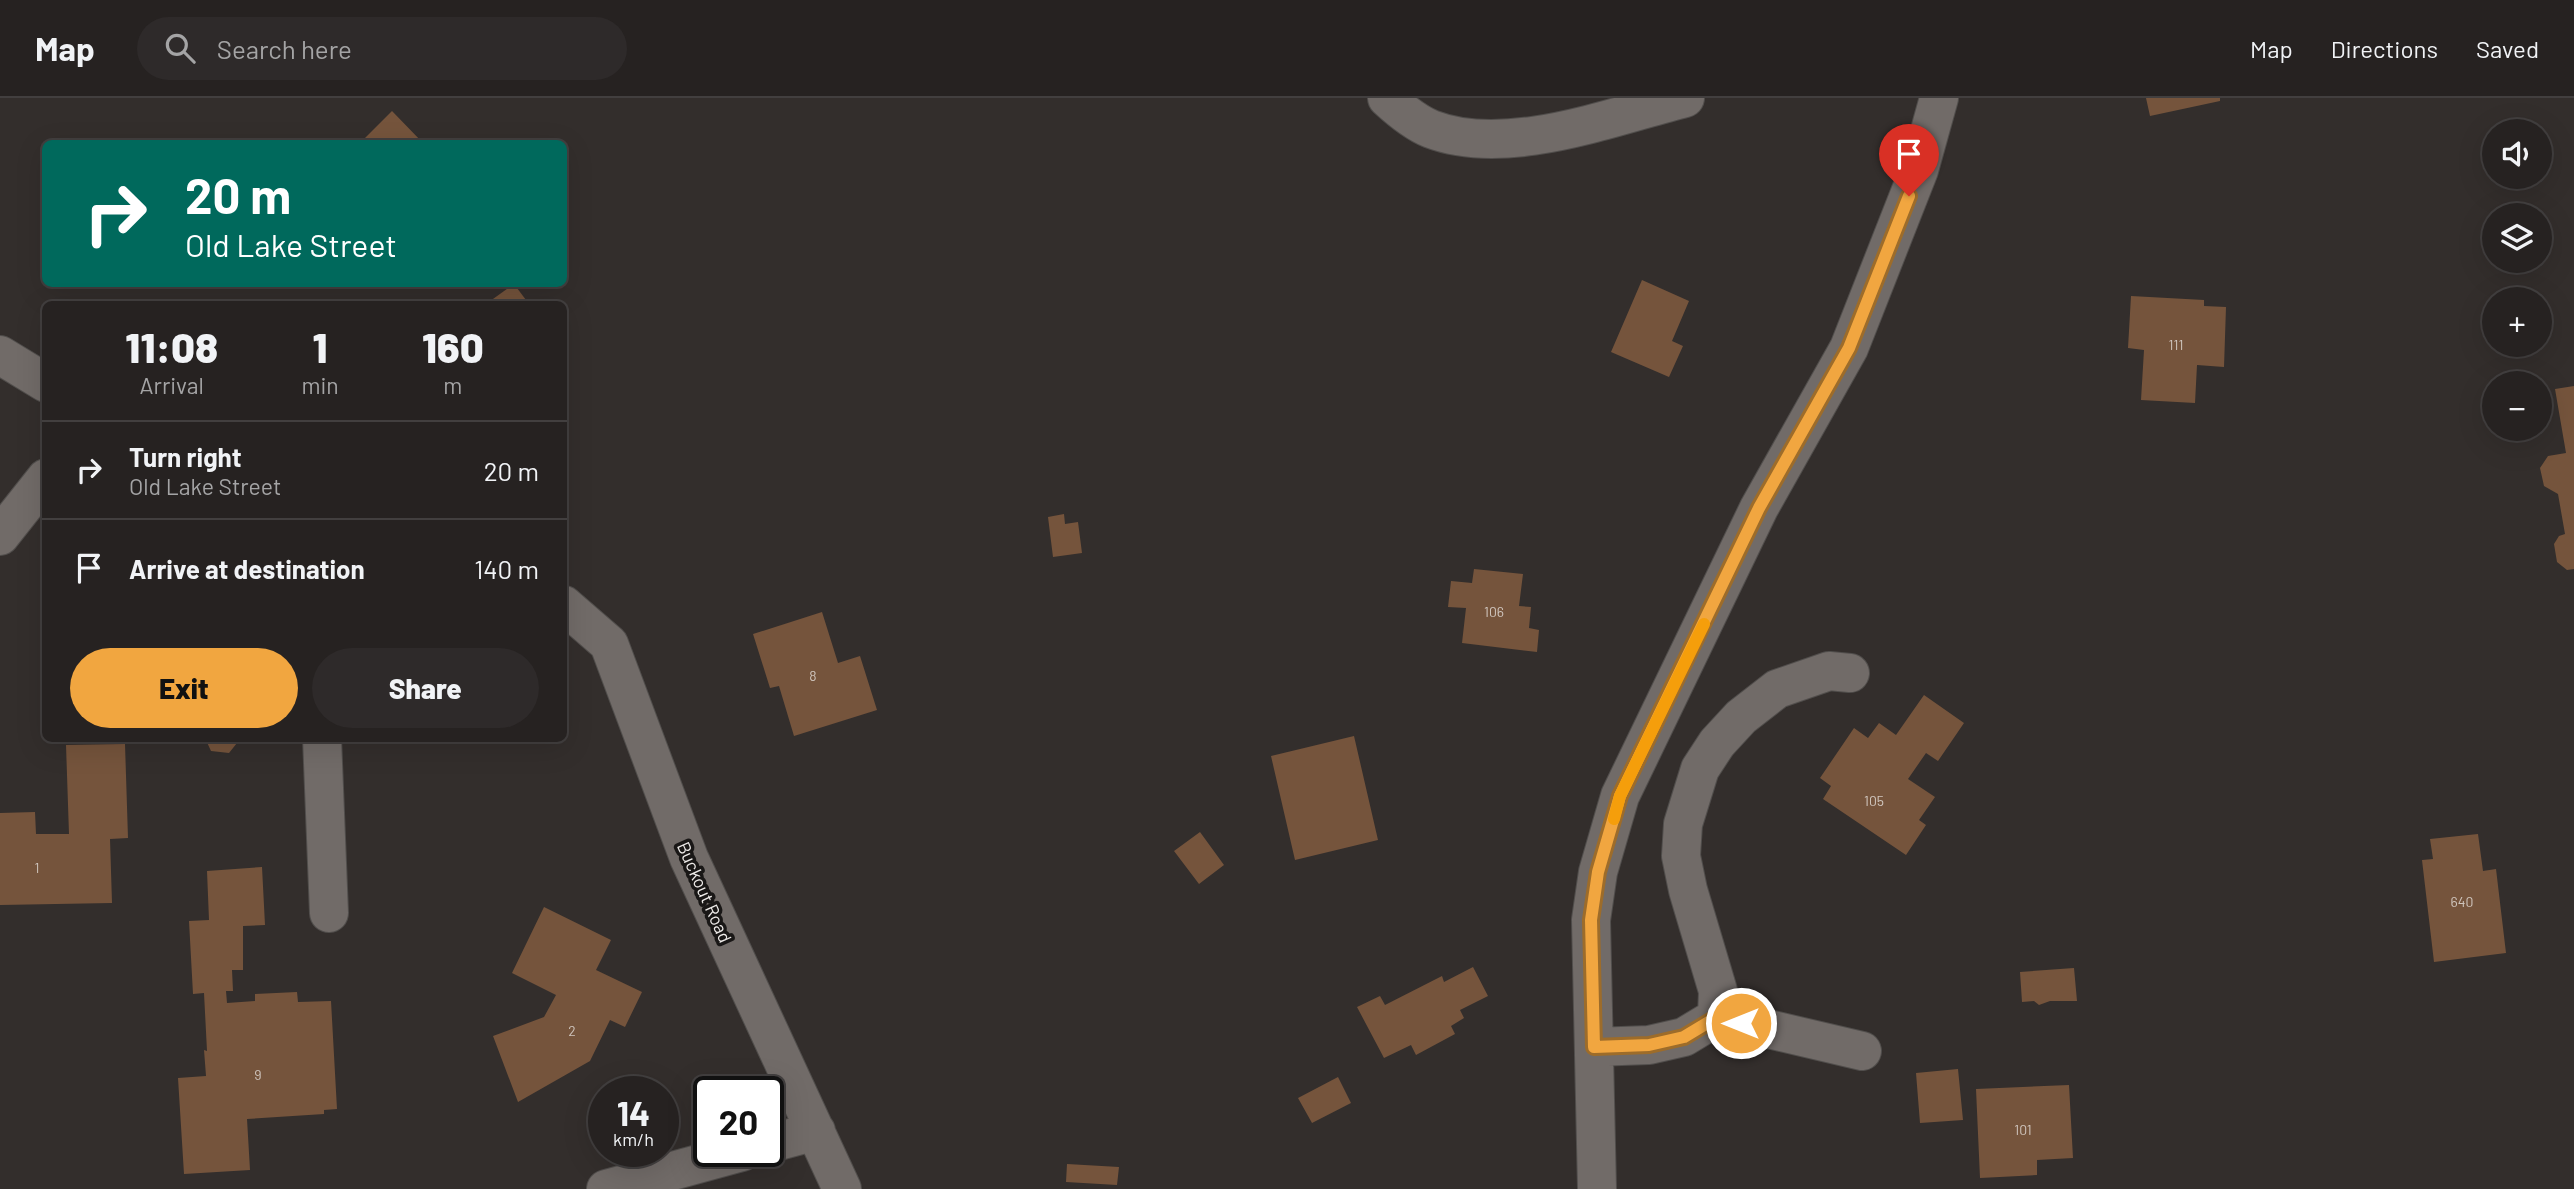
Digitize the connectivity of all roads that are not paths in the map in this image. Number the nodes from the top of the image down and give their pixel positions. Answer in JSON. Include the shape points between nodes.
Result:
{"nodes":[{"id":1,"x":1387,"y":98,"type":"edge"},
{"id":2,"x":1685,"y":98,"type":"edge"},
{"id":3,"x":1939,"y":98,"type":"edge"},
{"id":4,"x":0,"y":355,"type":"edge"},
{"id":5,"x":42,"y":381,"type":"edge"},
{"id":6,"x":42,"y":483,"type":"edge"},
{"id":7,"x":0,"y":536,"type":"edge"},
{"id":8,"x":567,"y":608,"type":"edge"},
{"id":9,"x":1850,"y":673,"type":"dead end"},
{"id":10,"x":322,"y":742,"type":"edge"},
{"id":11,"x":329,"y":913,"type":"dead end"},
{"id":12,"x":1717,"y":1017,"type":"junction"},
{"id":13,"x":1594,"y":1047,"type":"junction"},
{"id":14,"x":1862,"y":1051,"type":"dead end"},
{"id":15,"x":816,"y":1131,"type":"junction"},
{"id":16,"x":784,"y":1140,"type":"edge"},
{"id":17,"x":693,"y":1165,"type":"edge"},
{"id":18,"x":606,"y":1189,"type":"edge"},
{"id":19,"x":842,"y":1189,"type":"edge"},
{"id":20,"x":1597,"y":1189,"type":"edge"}],
"edges":[{"from":1,"to":2,"type":"street","via":[[1430,128],[1465,138],[1510,138],[1567,128]]},
{"from":3,"to":13,"type":"street","via":[[1919,170],[1849,348],[1759,508],[1620,796],[1598,872],[1591,920]]},
{"from":4,"to":5,"type":"street"},
{"from":6,"to":7,"type":"street"},
{"from":8,"to":15,"type":"street","name":"Buckout Road","via":[[609,644],[689,858]]},
{"from":9,"to":12,"type":"street","via":[[1829,671],[1777,690],[1741,717],[1700,769],[1683,824],[1681,856],[1718,991]]},
{"from":10,"to":11,"type":"street"},
{"from":12,"to":13,"type":"street","via":[[1684,1037],[1649,1045]]},
{"from":12,"to":14,"type":"street"},
{"from":13,"to":20,"type":"street"},
{"from":15,"to":16,"type":"street"},
{"from":15,"to":19,"type":"street","name":"Buckout Road"},
{"from":17,"to":18,"type":"street"}]}
